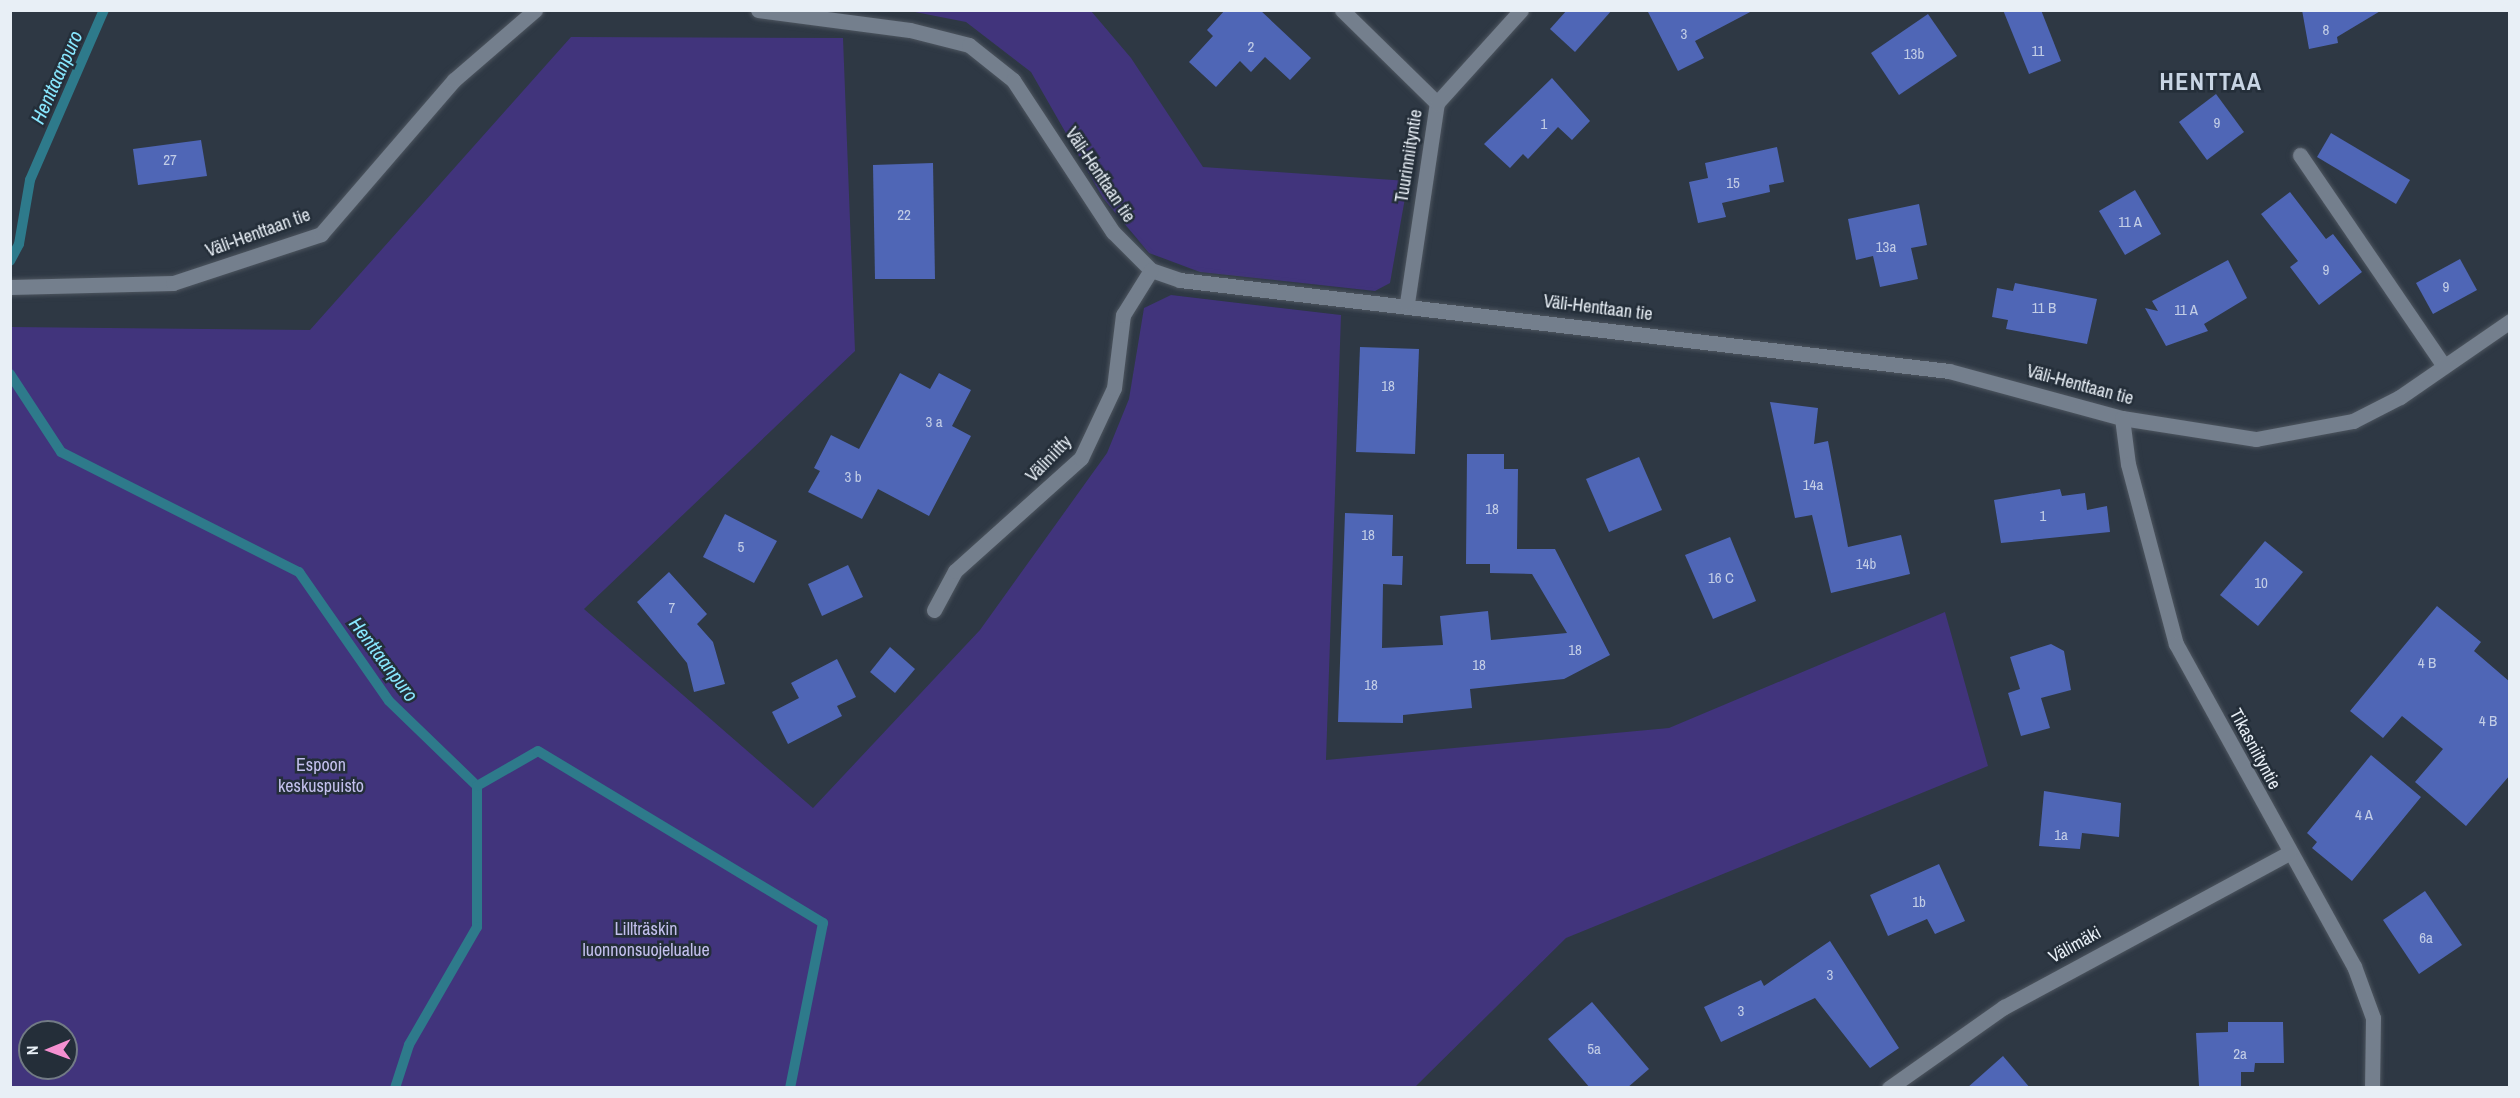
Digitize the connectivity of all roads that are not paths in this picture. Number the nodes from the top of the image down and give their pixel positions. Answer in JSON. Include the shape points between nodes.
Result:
{"nodes":[{"id":1,"x":535,"y":10,"type":"edge"},
{"id":2,"x":758,"y":10,"type":"edge"},
{"id":3,"x":1342,"y":10,"type":"edge"},
{"id":4,"x":1521,"y":10,"type":"edge"},
{"id":5,"x":1437,"y":103,"type":"junction"},
{"id":6,"x":2300,"y":155,"type":"dead end"},
{"id":7,"x":1151,"y":270,"type":"junction"},
{"id":8,"x":10,"y":287,"type":"edge"},
{"id":9,"x":1407,"y":303,"type":"junction"},
{"id":10,"x":2510,"y":321,"type":"edge"},
{"id":11,"x":2443,"y":365,"type":"junction"},
{"id":12,"x":2122,"y":418,"type":"junction"},
{"id":13,"x":934,"y":610,"type":"dead end"},
{"id":14,"x":2289,"y":853,"type":"junction"},
{"id":15,"x":1889,"y":1088,"type":"edge"},
{"id":16,"x":2372,"y":1088,"type":"edge"}],
"edges":[{"from":1,"to":8,"type":"street","name":"Väli-Henttaan tie","via":[[454,80],[321,234],[173,283]]},
{"from":2,"to":7,"type":"street","name":"Väli-Henttaan tie","via":[[910,30],[969,45],[1013,80],[1113,232]]},
{"from":3,"to":5,"type":"street"},
{"from":4,"to":5,"type":"street","name":"Tuurinniityntie"},
{"from":5,"to":9,"type":"street","name":"Tuurinniityntie"},
{"from":6,"to":11,"type":"street"},
{"from":7,"to":9,"type":"street","name":"Väli-Henttaan tie","via":[[1208,285]]},
{"from":7,"to":13,"type":"street","name":"Väliniitty","via":[[1123,315],[1114,388],[1081,458],[955,572]]},
{"from":9,"to":12,"type":"street","name":"Väli-Henttaan tie","via":[[1949,371]]},
{"from":10,"to":11,"type":"street","name":"Väli-Henttaan tie"},
{"from":11,"to":12,"type":"street","name":"Väli-Henttaan tie","via":[[2353,421],[2301,434],[2256,439]]},
{"from":12,"to":14,"type":"street","name":"Tikasniityntie","via":[[2128,464],[2176,644]]},
{"from":14,"to":15,"type":"street","name":"Välimäki","via":[[2004,1007]]},
{"from":14,"to":16,"type":"street","name":"Tikasniityntie","via":[[2354,966],[2373,1018]]}]}
